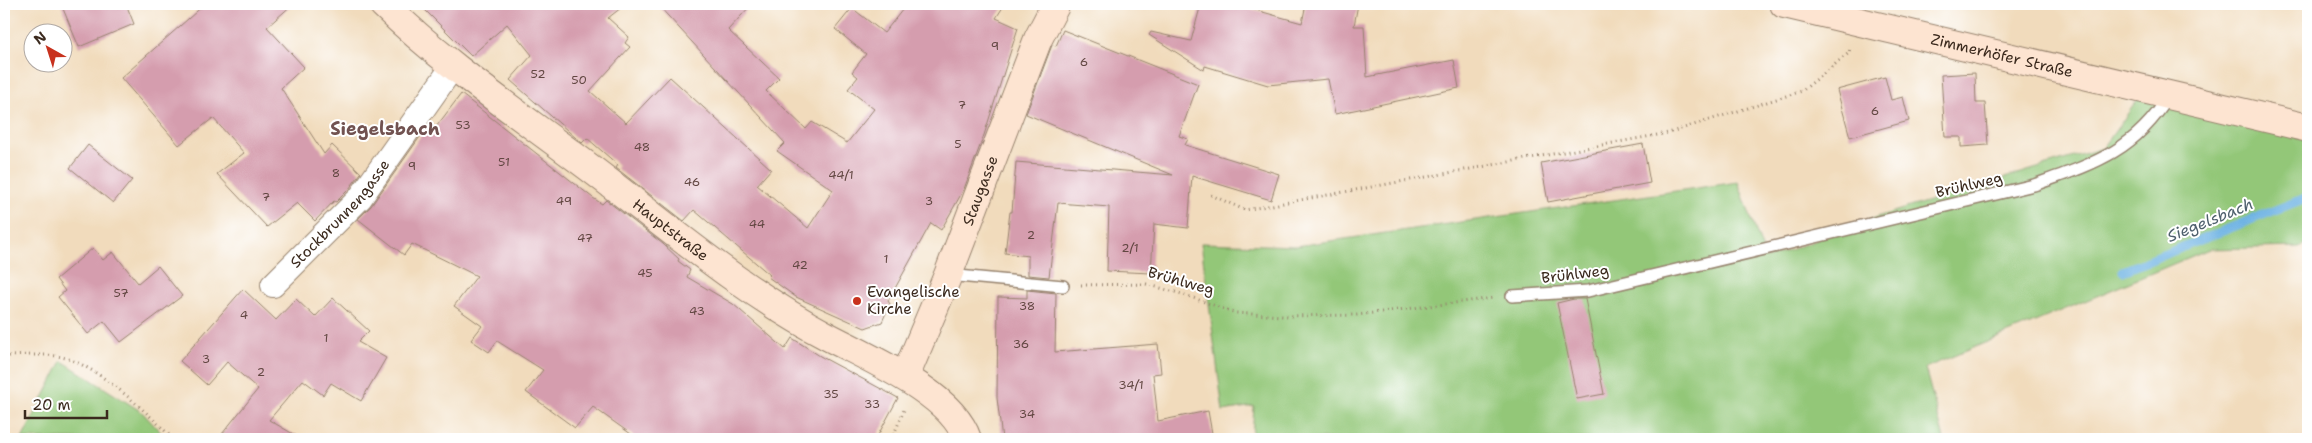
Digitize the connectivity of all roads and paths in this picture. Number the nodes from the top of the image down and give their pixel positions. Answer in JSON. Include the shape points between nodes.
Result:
{"nodes":[{"id":1,"x":383,"y":4,"type":"edge"},
{"id":2,"x":1056,"y":4,"type":"edge"},
{"id":3,"x":1784,"y":4,"type":"edge"},
{"id":4,"x":1858,"y":21,"type":"junction"},
{"id":5,"x":454,"y":65,"type":"junction"},
{"id":6,"x":2170,"y":94,"type":"junction"},
{"id":7,"x":2308,"y":128,"type":"edge"},
{"id":8,"x":1211,"y":195,"type":"dead end"},
{"id":9,"x":948,"y":275,"type":"junction"},
{"id":10,"x":274,"y":286,"type":"dead end"},
{"id":11,"x":1063,"y":286,"type":"joint"},
{"id":12,"x":1512,"y":296,"type":"joint"},
{"id":13,"x":4,"y":356,"type":"edge"},
{"id":14,"x":905,"y":378,"type":"junction"},
{"id":15,"x":173,"y":439,"type":"edge"},
{"id":16,"x":967,"y":439,"type":"edge"}],
"edges":[{"from":1,"to":5,"type":"street","name":"Hauptstraße"},
{"from":2,"to":9,"type":"street","name":"Staugasse","via":[[1038,39]]},
{"from":3,"to":4,"type":"street","name":"Zimmerhöfer Straße"},
{"from":4,"to":6,"type":"street","name":"Zimmerhöfer Straße"},
{"from":4,"to":8,"type":"path","via":[[1849,54],[1802,91],[1668,133],[1245,210]]},
{"from":5,"to":10,"type":"street","name":"Stockbrunnengasse","via":[[360,198]]},
{"from":5,"to":14,"type":"street","name":"Hauptstraße","via":[[738,280],[806,325]]},
{"from":6,"to":7,"type":"street","name":"Zimmerhöfer Straße"},
{"from":6,"to":12,"type":"lane","name":"Brühlweg","via":[[2158,113],[2124,147],[2099,162],[2034,185],[1588,291]]},
{"from":9,"to":11,"type":"lane"},
{"from":9,"to":14,"type":"street","name":"Staugasse"},
{"from":11,"to":12,"type":"path","name":"Brühlweg","via":[[1146,284],[1236,313],[1282,316],[1358,315]]},
{"from":13,"to":15,"type":"path","via":[[60,357],[78,363],[132,399]]},
{"from":14,"to":16,"type":"street","name":"Hauptstraße","via":[[942,402]]}]}
